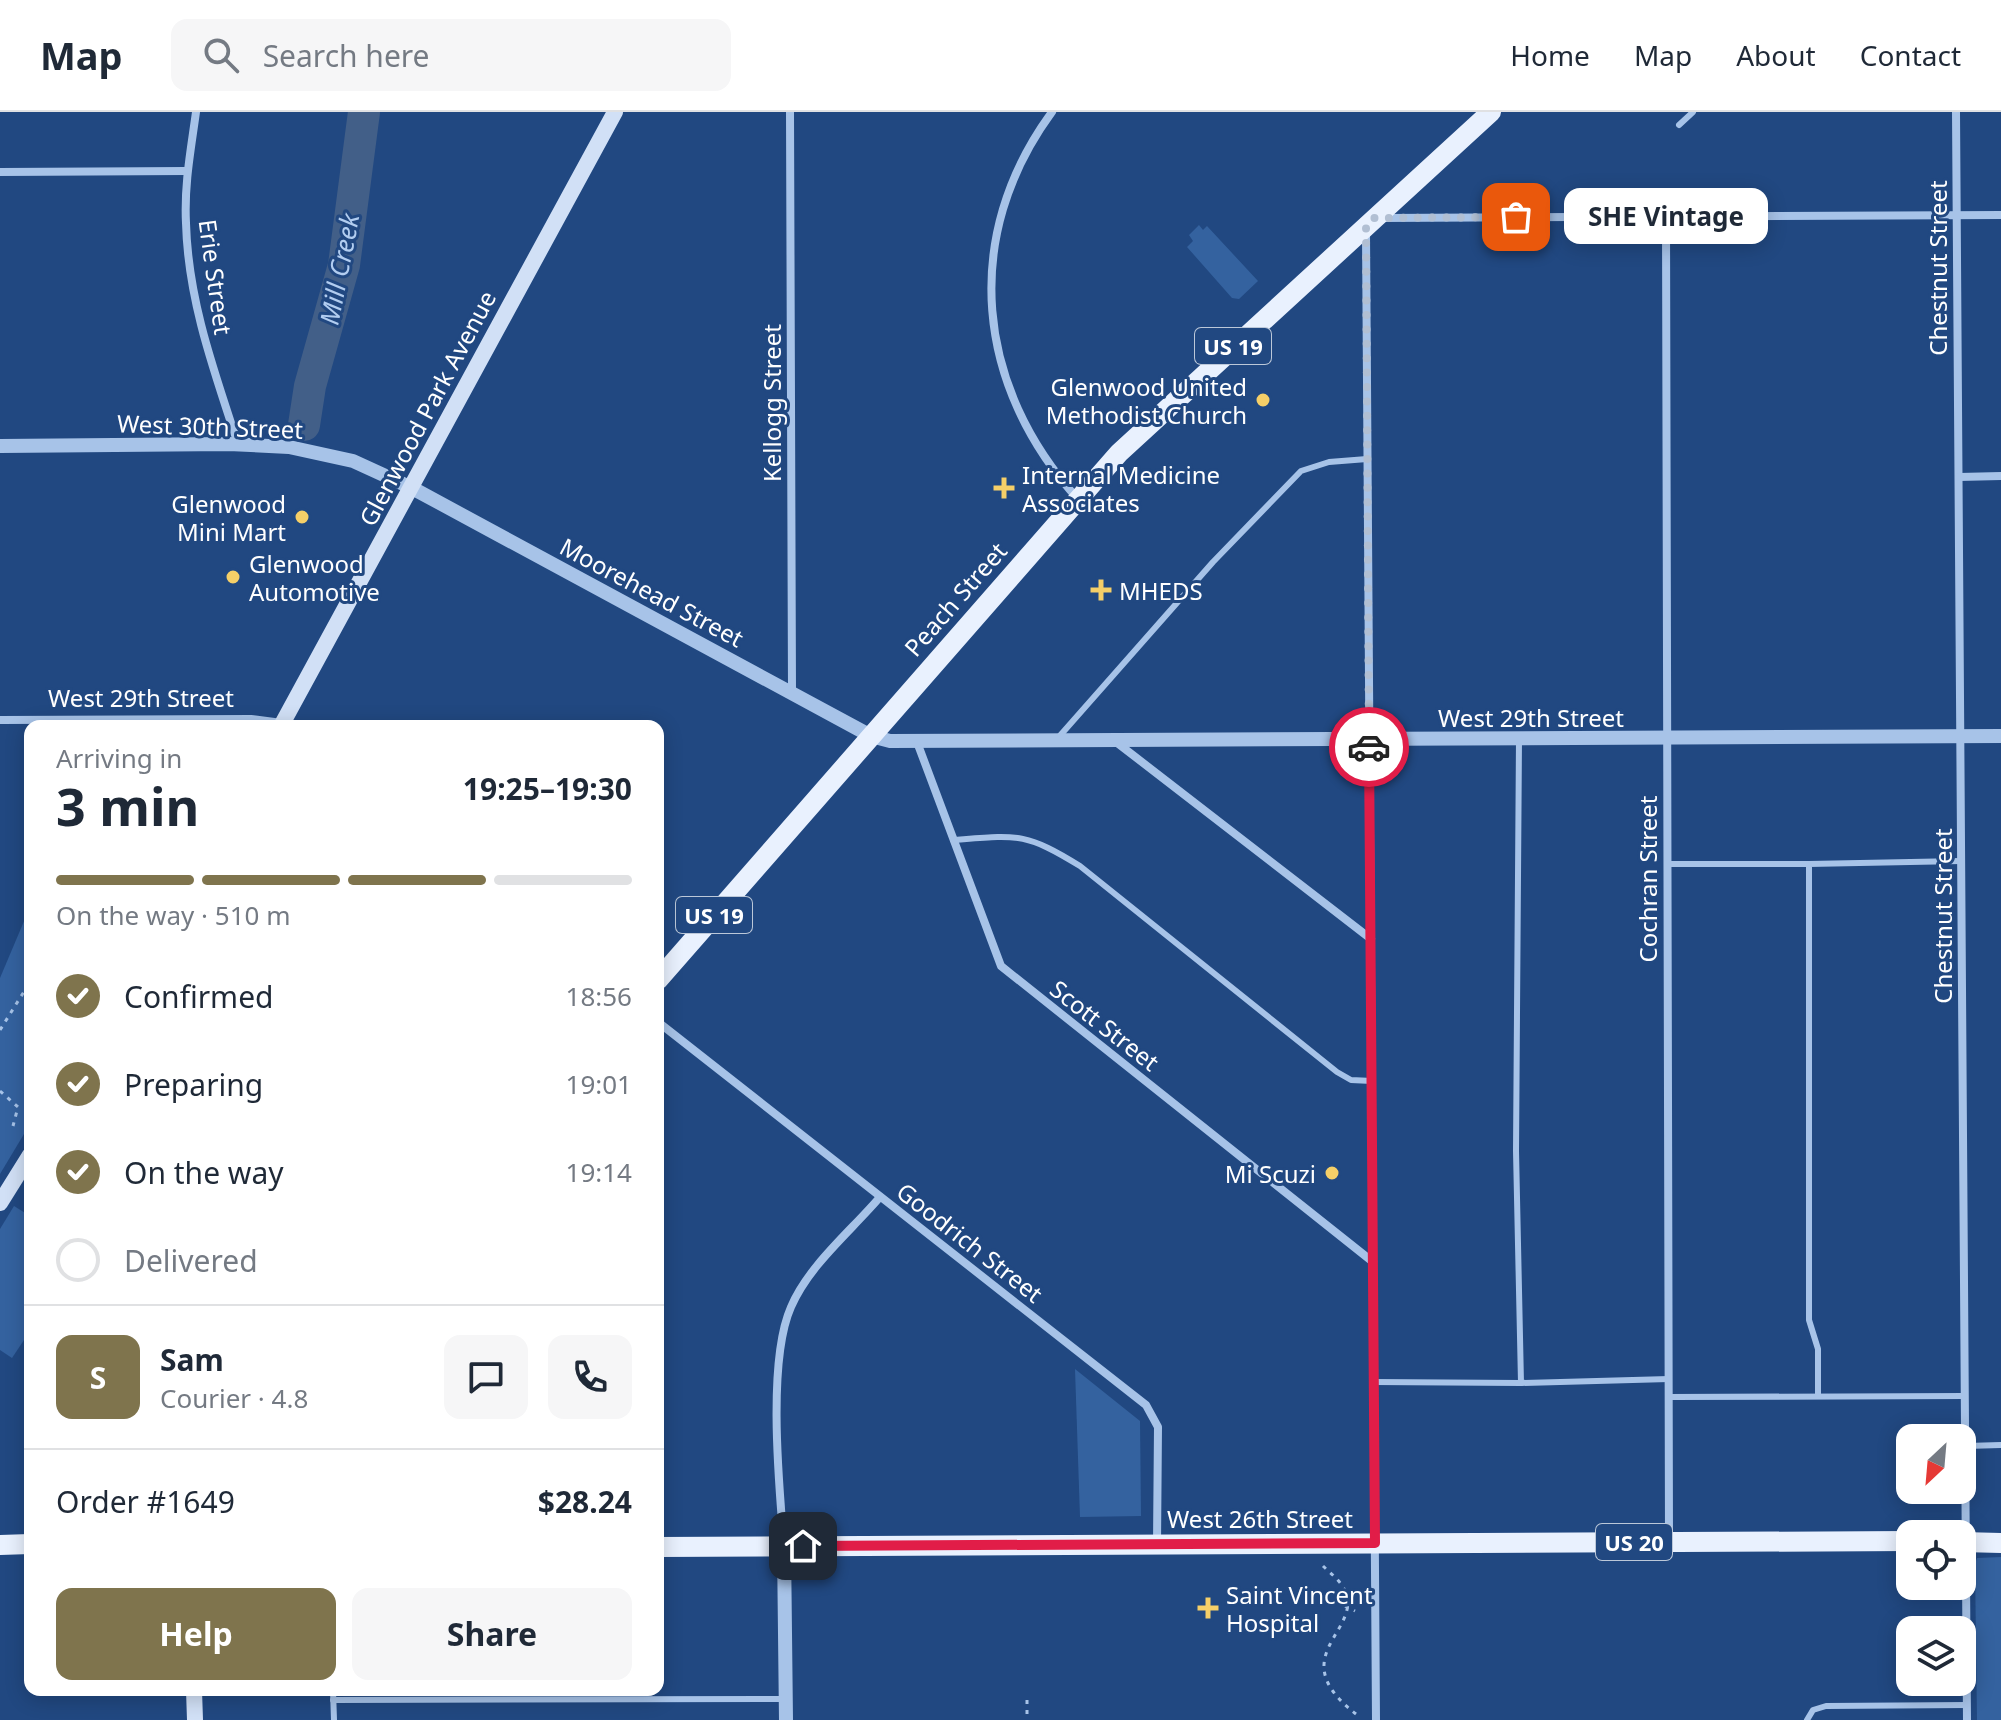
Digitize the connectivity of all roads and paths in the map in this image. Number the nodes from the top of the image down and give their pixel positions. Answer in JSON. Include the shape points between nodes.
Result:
{"nodes":[{"id":1,"x":196,"y":112,"type":"edge"},
{"id":2,"x":615,"y":112,"type":"edge"},
{"id":3,"x":790,"y":112,"type":"edge"},
{"id":4,"x":1052,"y":112,"type":"edge"},
{"id":5,"x":1491,"y":112,"type":"edge"},
{"id":6,"x":1693,"y":112,"type":"edge"},
{"id":7,"x":1956,"y":112,"type":"edge"},
{"id":8,"x":1679,"y":125,"type":"dead end"},
{"id":9,"x":187,"y":171,"type":"junction"},
{"id":10,"x":0,"y":172,"type":"edge"},
{"id":11,"x":1957,"y":215,"type":"junction"},
{"id":12,"x":2001,"y":215,"type":"edge"},
{"id":13,"x":1666,"y":217,"type":"junction"},
{"id":14,"x":1370,"y":222,"type":"junction"},
{"id":15,"x":238,"y":444,"type":"junction"},
{"id":16,"x":0,"y":446,"type":"edge"},
{"id":17,"x":1367,"y":459,"type":"junction"},
{"id":18,"x":2001,"y":476,"type":"edge"},
{"id":19,"x":1959,"y":477,"type":"junction"},
{"id":20,"x":412,"y":488,"type":"junction"},
{"id":21,"x":1078,"y":499,"type":"junction"},
{"id":22,"x":792,"y":693,"type":"junction"},
{"id":23,"x":0,"y":720,"type":"edge"},
{"id":24,"x":257,"y":720,"type":"edge"},
{"id":25,"x":284,"y":720,"type":"edge"},
{"id":26,"x":871,"y":736,"type":"junction"},
{"id":27,"x":2001,"y":736,"type":"edge"},
{"id":28,"x":1960,"y":737,"type":"junction"},
{"id":29,"x":1667,"y":738,"type":"junction"},
{"id":30,"x":1519,"y":739,"type":"junction"},
{"id":31,"x":1369,"y":740,"type":"junction"},
{"id":32,"x":1055,"y":741,"type":"junction"},
{"id":33,"x":1116,"y":741,"type":"junction"},
{"id":34,"x":917,"y":742,"type":"junction"},
{"id":35,"x":953,"y":840,"type":"junction"},
{"id":36,"x":1961,"y":861,"type":"junction"},
{"id":37,"x":1667,"y":864,"type":"junction"},
{"id":38,"x":1809,"y":864,"type":"junction"},
{"id":39,"x":1371,"y":939,"type":"junction"},
{"id":40,"x":664,"y":973,"type":"edge"},
{"id":41,"x":24,"y":992,"type":"edge"},
{"id":42,"x":664,"y":1027,"type":"edge"},
{"id":43,"x":0,"y":1030,"type":"edge"},
{"id":44,"x":1372,"y":1081,"type":"junction"},
{"id":45,"x":0,"y":1091,"type":"edge"},
{"id":46,"x":13,"y":1126,"type":"dead end"},
{"id":47,"x":24,"y":1165,"type":"edge"},
{"id":48,"x":880,"y":1197,"type":"junction"},
{"id":49,"x":0,"y":1203,"type":"edge"},
{"id":50,"x":1373,"y":1262,"type":"junction"},
{"id":51,"x":1669,"y":1379,"type":"junction"},
{"id":52,"x":1374,"y":1382,"type":"junction"},
{"id":53,"x":1521,"y":1383,"type":"junction"},
{"id":54,"x":1818,"y":1396,"type":"junction"},
{"id":55,"x":1965,"y":1396,"type":"junction"},
{"id":56,"x":1669,"y":1397,"type":"junction"},
{"id":57,"x":1966,"y":1424,"type":"edge"},
{"id":58,"x":2001,"y":1445,"type":"edge"},
{"id":59,"x":1976,"y":1446,"type":"edge"},
{"id":60,"x":1896,"y":1541,"type":"edge"},
{"id":61,"x":1669,"y":1542,"type":"junction"},
{"id":62,"x":1976,"y":1542,"type":"edge"},
{"id":63,"x":1375,"y":1543,"type":"junction"},
{"id":64,"x":2001,"y":1543,"type":"edge"},
{"id":65,"x":24,"y":1544,"type":"edge"},
{"id":66,"x":1157,"y":1544,"type":"junction"},
{"id":67,"x":0,"y":1545,"type":"edge"},
{"id":68,"x":784,"y":1546,"type":"junction"},
{"id":69,"x":664,"y":1547,"type":"edge"},
{"id":70,"x":1323,"y":1566,"type":"dead end"},
{"id":71,"x":1965,"y":1600,"type":"edge"},
{"id":72,"x":1345,"y":1606,"type":"junction"},
{"id":73,"x":1355,"y":1611,"type":"dead end"},
{"id":74,"x":194,"y":1696,"type":"edge"},
{"id":75,"x":333,"y":1696,"type":"edge"},
{"id":76,"x":786,"y":1699,"type":"junction"},
{"id":77,"x":333,"y":1700,"type":"junction"},
{"id":78,"x":1027,"y":1700,"type":"dead end"},
{"id":79,"x":1967,"y":1705,"type":"junction"},
{"id":80,"x":1356,"y":1714,"type":"dead end"},
{"id":81,"x":195,"y":1720,"type":"edge"},
{"id":82,"x":334,"y":1720,"type":"edge"},
{"id":83,"x":786,"y":1720,"type":"edge"},
{"id":84,"x":1027,"y":1720,"type":"edge"},
{"id":85,"x":1376,"y":1720,"type":"edge"},
{"id":86,"x":1807,"y":1720,"type":"edge"},
{"id":87,"x":1967,"y":1720,"type":"edge"}],
"edges":[{"from":1,"to":9,"type":"street","name":"Erie Street"},
{"from":2,"to":20,"type":"main road","name":"Glenwood Park Avenue"},
{"from":3,"to":22,"type":"street","name":"Kellogg Street"},
{"from":4,"to":21,"type":"street","via":[[1009,192],[994,246],[991,299],[1013,405]]},
{"from":5,"to":14,"type":"main road","name":"Peach Street","number":"US 19"},
{"from":6,"to":8,"type":"lane"},
{"from":7,"to":11,"type":"street","name":"Chestnut Street"},
{"from":9,"to":10,"type":"street"},
{"from":9,"to":15,"type":"street","name":"Erie Street","via":[[186,223],[196,308]]},
{"from":11,"to":12,"type":"street"},
{"from":11,"to":13,"type":"street"},
{"from":11,"to":19,"type":"street","name":"Chestnut Street"},
{"from":13,"to":14,"type":"street"},
{"from":13,"to":29,"type":"street","name":"Cochran Street"},
{"from":14,"to":17,"type":"street"},
{"from":14,"to":21,"type":"main road","name":"Peach Street","number":"US 19","via":[[1140,431]]},
{"from":15,"to":16,"type":"street","name":"West 30th Street"},
{"from":15,"to":20,"type":"street","name":"West 30th Street","via":[[324,453]]},
{"from":17,"to":31,"type":"street"},
{"from":17,"to":32,"type":"lane","via":[[1313,466],[1291,480]]},
{"from":18,"to":19,"type":"street"},
{"from":19,"to":28,"type":"street","name":"Chestnut Street"},
{"from":20,"to":22,"type":"street","name":"Moorehead Street"},
{"from":20,"to":25,"type":"main road","name":"Glenwood Park Avenue"},
{"from":21,"to":26,"type":"main road","name":"Peach Street","number":"US 19"},
{"from":22,"to":26,"type":"street","name":"Moorehead Street"},
{"from":23,"to":24,"type":"street","name":"West 29th Street"},
{"from":26,"to":34,"type":"street","name":"West 29th Street"},
{"from":26,"to":40,"type":"main road","name":"Peach Street","number":"US 19"},
{"from":27,"to":28,"type":"street","name":"West 29th Street"},
{"from":28,"to":29,"type":"street","name":"West 29th Street"},
{"from":28,"to":36,"type":"street","name":"Chestnut Street"},
{"from":29,"to":30,"type":"street","name":"West 29th Street"},
{"from":29,"to":37,"type":"street","name":"Cochran Street"},
{"from":30,"to":31,"type":"street","name":"West 29th Street"},
{"from":30,"to":53,"type":"lane","via":[[1516,1151]]},
{"from":31,"to":33,"type":"street","name":"West 29th Street"},
{"from":31,"to":39,"type":"street"},
{"from":32,"to":33,"type":"street","name":"West 29th Street"},
{"from":32,"to":34,"type":"street","name":"West 29th Street"},
{"from":33,"to":39,"type":"street"},
{"from":34,"to":35,"type":"street","name":"Scott Street"},
{"from":35,"to":44,"type":"lane","via":[[1020,836],[1048,847],[1080,866],[1337,1072],[1351,1080]]},
{"from":35,"to":50,"type":"street","name":"Scott Street","via":[[996,956],[1009,974]]},
{"from":36,"to":38,"type":"lane"},
{"from":36,"to":55,"type":"street","name":"Chestnut Street"},
{"from":37,"to":38,"type":"lane"},
{"from":37,"to":51,"type":"street","name":"Cochran Street"},
{"from":38,"to":54,"type":"lane","via":[[1809,1320],[1818,1349]]},
{"from":39,"to":44,"type":"street"},
{"from":41,"to":43,"type":"path"},
{"from":42,"to":48,"type":"street","name":"Goodrich Street"},
{"from":44,"to":50,"type":"street"},
{"from":45,"to":46,"type":"path","via":[[18,1107]]},
{"from":47,"to":49,"type":"main road"},
{"from":48,"to":66,"type":"street","name":"Goodrich Street","via":[[1151,1411],[1158,1427]]},
{"from":48,"to":68,"type":"street","via":[[799,1292],[782,1334],[777,1361]]},
{"from":50,"to":52,"type":"street"},
{"from":51,"to":53,"type":"lane"},
{"from":51,"to":56,"type":"street","name":"Cochran Street"},
{"from":52,"to":53,"type":"lane"},
{"from":52,"to":63,"type":"street"},
{"from":54,"to":55,"type":"lane"},
{"from":54,"to":56,"type":"lane"},
{"from":55,"to":57,"type":"street","name":"Chestnut Street"},
{"from":56,"to":61,"type":"street","name":"Cochran Street"},
{"from":58,"to":59,"type":"lane"},
{"from":60,"to":61,"type":"main road","name":"West 26th Street","number":"US 20"},
{"from":61,"to":63,"type":"main road","name":"West 26th Street","number":"US 20"},
{"from":62,"to":64,"type":"main road"},
{"from":63,"to":66,"type":"main road","name":"West 26th Street","number":"US 20"},
{"from":63,"to":85,"type":"street"},
{"from":65,"to":67,"type":"main road"},
{"from":66,"to":68,"type":"main road","name":"West 26th Street","number":"US 20"},
{"from":68,"to":69,"type":"main road","name":"West 26th Street","number":"US 20"},
{"from":68,"to":76,"type":"street"},
{"from":70,"to":72,"type":"path","via":[[1342,1585]]},
{"from":71,"to":79,"type":"street","name":"Chestnut Street"},
{"from":72,"to":73,"type":"path"},
{"from":72,"to":80,"type":"path","via":[[1325,1656],[1324,1673],[1329,1689]]},
{"from":74,"to":81,"type":"main road"},
{"from":75,"to":77,"type":"lane"},
{"from":76,"to":77,"type":"lane"},
{"from":76,"to":83,"type":"street"},
{"from":77,"to":82,"type":"lane"},
{"from":78,"to":84,"type":"path"},
{"from":79,"to":86,"type":"lane","via":[[1826,1706],[1813,1710]]},
{"from":79,"to":87,"type":"street","name":"Chestnut Street"}]}
